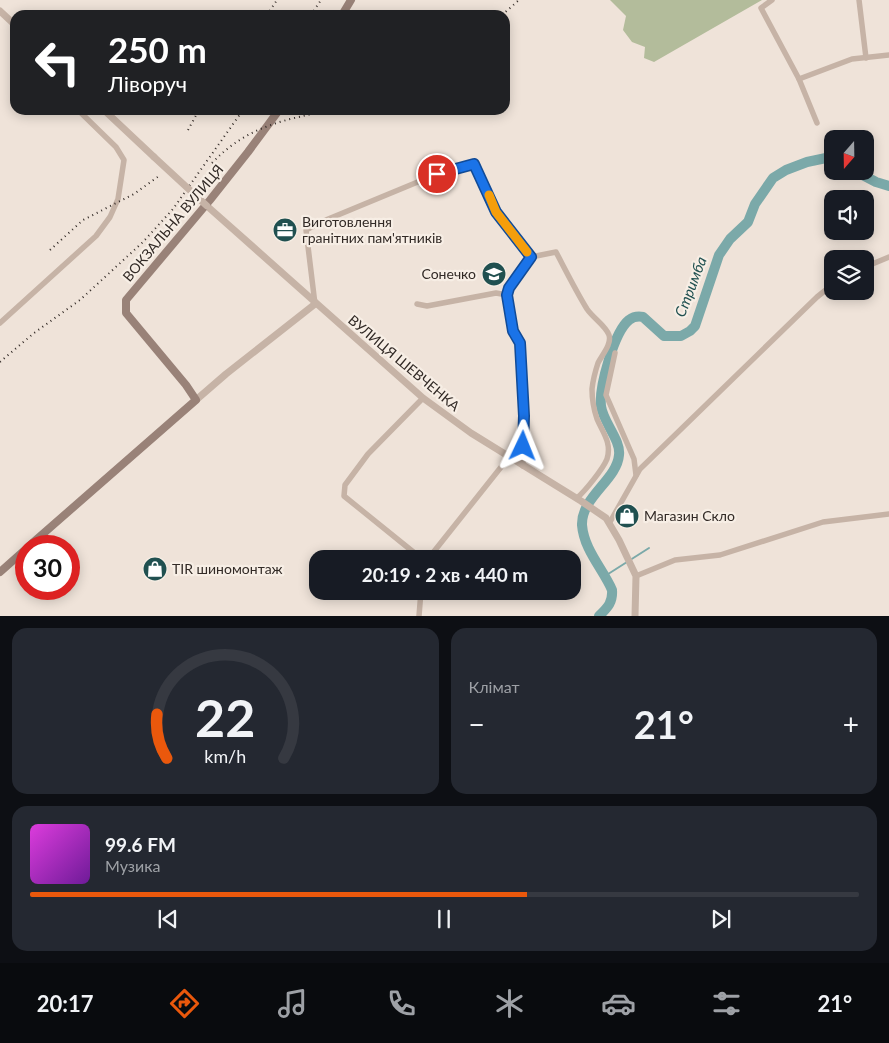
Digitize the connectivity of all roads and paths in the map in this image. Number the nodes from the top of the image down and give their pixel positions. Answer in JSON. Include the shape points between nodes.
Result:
{"nodes":[{"id":1,"x":772,"y":0,"type":"edge"},
{"id":2,"x":859,"y":0,"type":"edge"},
{"id":3,"x":0,"y":11,"type":"edge"},
{"id":4,"x":10,"y":20,"type":"edge"},
{"id":5,"x":889,"y":55,"type":"edge"},
{"id":6,"x":866,"y":58,"type":"junction"},
{"id":7,"x":798,"y":79,"type":"junction"},
{"id":8,"x":83,"y":115,"type":"edge"},
{"id":9,"x":109,"y":115,"type":"edge"},
{"id":10,"x":275,"y":115,"type":"edge"},
{"id":11,"x":817,"y":123,"type":"dead end"},
{"id":12,"x":531,"y":257,"type":"junction"},
{"id":13,"x":889,"y":257,"type":"edge"},
{"id":14,"x":874,"y":263,"type":"edge"},
{"id":15,"x":824,"y":291,"type":"edge"},
{"id":16,"x":507,"y":295,"type":"junction"},
{"id":17,"x":315,"y":304,"type":"junction"},
{"id":18,"x":417,"y":304,"type":"dead end"},
{"id":19,"x":0,"y":323,"type":"edge"},
{"id":20,"x":615,"y":353,"type":"dead end"},
{"id":21,"x":422,"y":398,"type":"junction"},
{"id":22,"x":196,"y":400,"type":"junction"},
{"id":23,"x":509,"y":457,"type":"junction"},
{"id":24,"x":523,"y":466,"type":"junction"},
{"id":25,"x":636,"y":475,"type":"junction"},
{"id":26,"x":579,"y":499,"type":"junction"},
{"id":27,"x":889,"y":514,"type":"edge"},
{"id":28,"x":610,"y":522,"type":"junction"},
{"id":29,"x":42,"y":535,"type":"edge"},
{"id":30,"x":411,"y":550,"type":"edge"},
{"id":31,"x":435,"y":550,"type":"edge"},
{"id":32,"x":15,"y":559,"type":"edge"},
{"id":33,"x":0,"y":572,"type":"edge"},
{"id":34,"x":636,"y":576,"type":"junction"},
{"id":35,"x":420,"y":600,"type":"edge"},
{"id":36,"x":418,"y":616,"type":"edge"},
{"id":37,"x":635,"y":616,"type":"edge"}],
"edges":[{"from":1,"to":7,"type":"street","via":[[761,8]]},
{"from":2,"to":6,"type":"street"},
{"from":3,"to":4,"type":"street"},
{"from":5,"to":6,"type":"street"},
{"from":6,"to":7,"type":"street","via":[[835,64]]},
{"from":7,"to":11,"type":"street"},
{"from":8,"to":19,"type":"street","via":[[116,147],[124,160],[118,199],[96,236]]},
{"from":9,"to":17,"type":"street","name":"ВУЛИЦЯ ШЕВЧЕНКА","bridge":true},
{"from":10,"to":22,"type":"main road","name":"ВОКЗАЛЬНА ВУЛИЦЯ","via":[[210,200],[126,300],[126,313]]},
{"from":12,"to":16,"type":"street"},
{"from":12,"to":17,"type":"street","via":[[496,212],[474,164],[437,174],[306,230]]},
{"from":12,"to":26,"type":"street","via":[[556,252],[588,310],[610,340],[597,367],[592,388],[594,408],[608,440],[608,454]]},
{"from":13,"to":14,"type":"street"},
{"from":15,"to":25,"type":"street"},
{"from":16,"to":18,"type":"street","via":[[496,293],[427,306]]},
{"from":16,"to":24,"type":"street","via":[[513,331],[520,343]]},
{"from":17,"to":21,"type":"street","name":"ВУЛИЦЯ ШЕВЧЕНКА"},
{"from":17,"to":22,"type":"street"},
{"from":20,"to":25,"type":"street","via":[[606,395],[634,459]]},
{"from":21,"to":23,"type":"street","name":"ВУЛИЦЯ ШЕВЧЕНКА"},
{"from":21,"to":30,"type":"street","via":[[368,454],[344,491],[344,496]]},
{"from":22,"to":29,"type":"main road"},
{"from":23,"to":24,"type":"street","name":"ВУЛИЦЯ ШЕВЧЕНКА"},
{"from":23,"to":31,"type":"street"},
{"from":24,"to":26,"type":"street","name":"ВУЛИЦЯ ШЕВЧЕНКА"},
{"from":25,"to":28,"type":"street"},
{"from":26,"to":28,"type":"street","name":"ВУЛИЦЯ ШЕВЧЕНКА"},
{"from":27,"to":34,"type":"street","via":[[823,522],[720,555],[675,560]]},
{"from":28,"to":34,"type":"street","name":"ВУЛИЦЯ ШЕВЧЕНКА"},
{"from":32,"to":33,"type":"main road"},
{"from":34,"to":37,"type":"street","name":"ВУЛИЦЯ ШЕВЧЕНКА"},
{"from":35,"to":36,"type":"street"}]}
